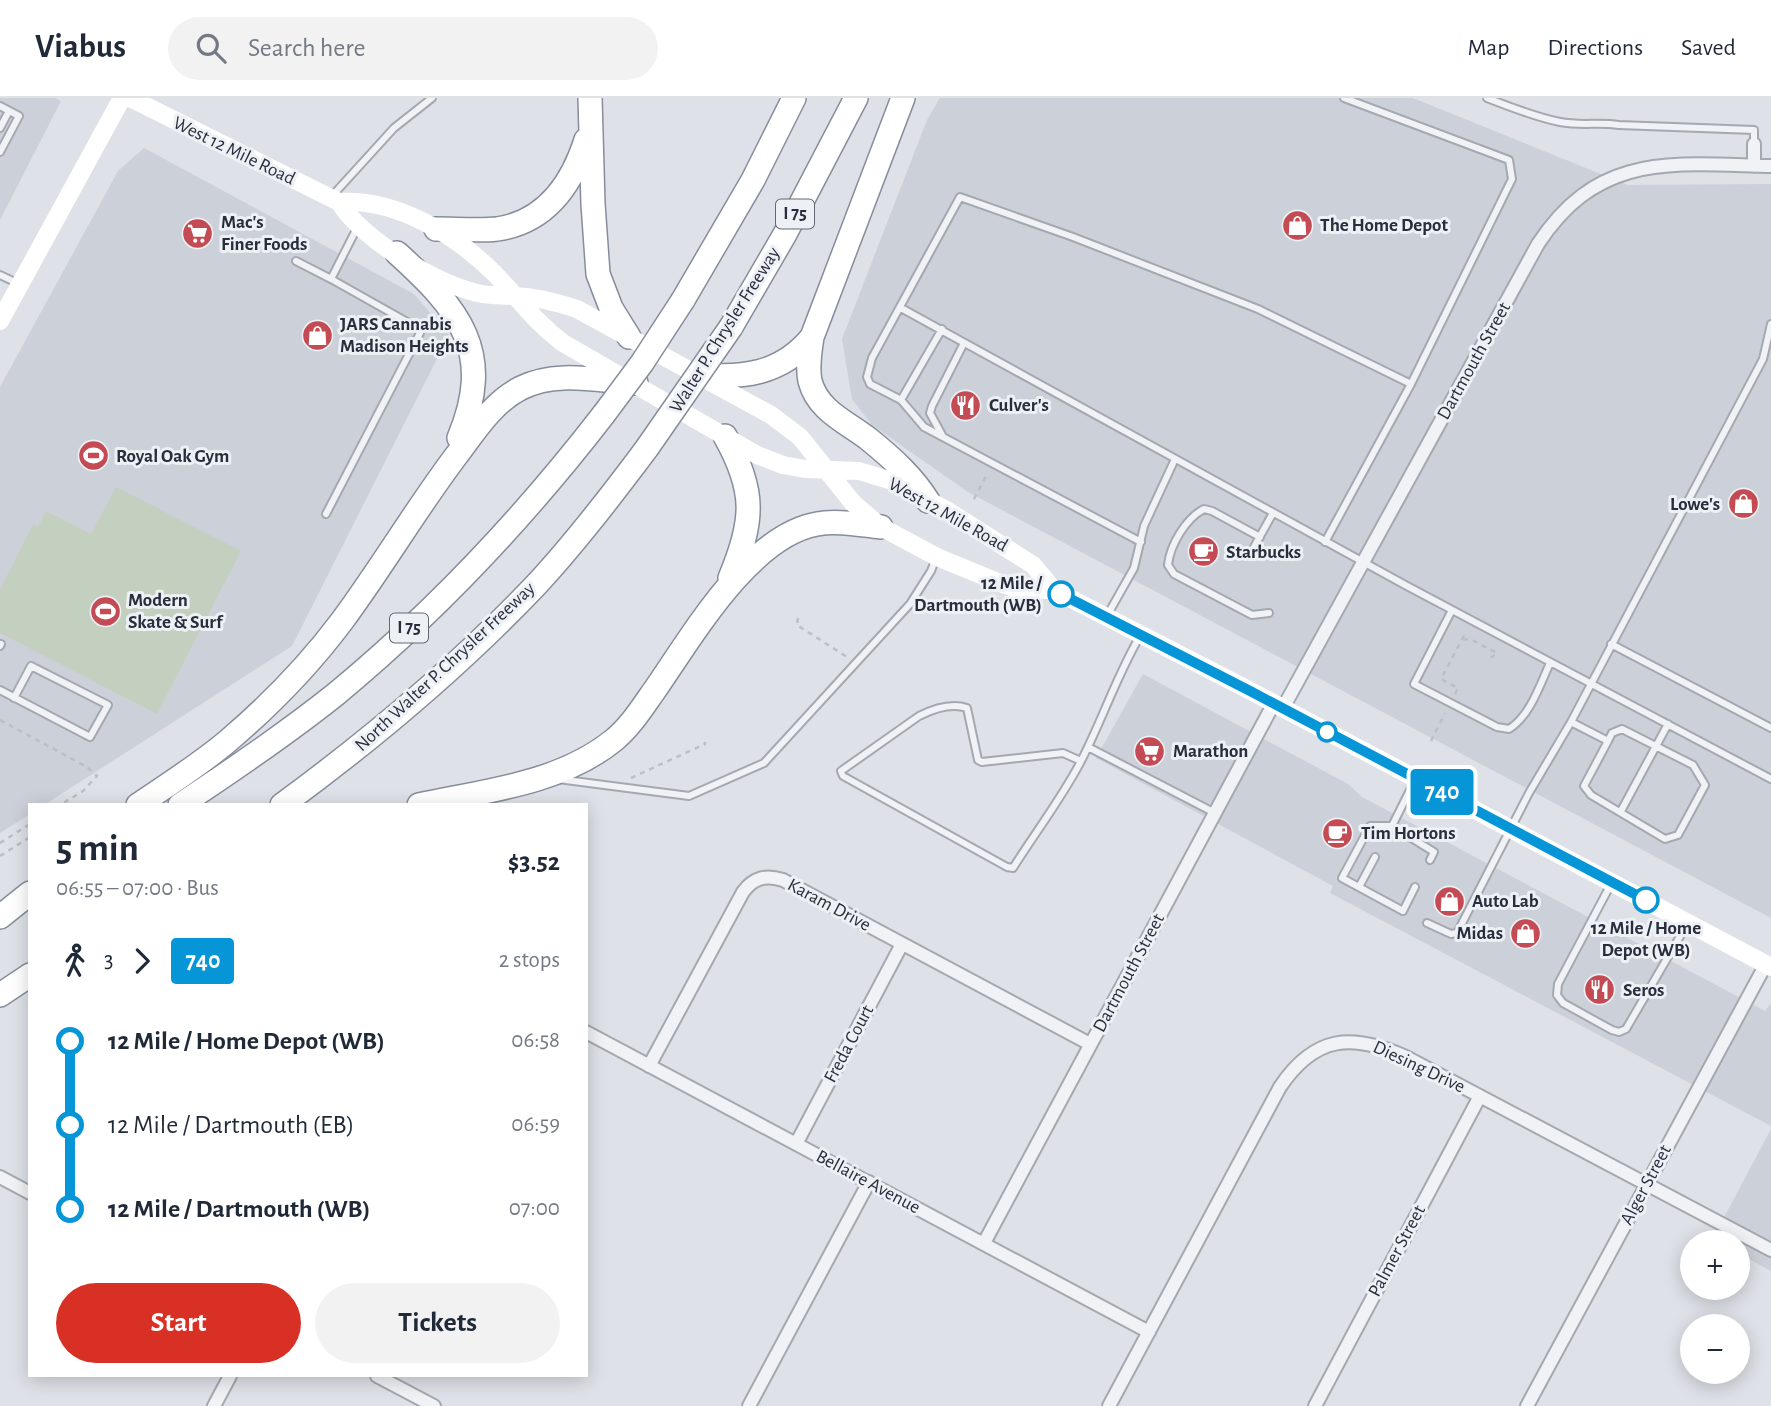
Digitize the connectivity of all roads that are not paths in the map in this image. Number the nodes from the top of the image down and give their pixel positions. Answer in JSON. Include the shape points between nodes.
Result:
{"nodes":[{"id":1,"x":122,"y":98,"type":"edge"},
{"id":2,"x":130,"y":98,"type":"edge"},
{"id":3,"x":432,"y":98,"type":"edge"},
{"id":4,"x":794,"y":98,"type":"edge"},
{"id":5,"x":856,"y":98,"type":"edge"},
{"id":6,"x":903,"y":98,"type":"edge"},
{"id":7,"x":1344,"y":98,"type":"edge"},
{"id":8,"x":1487,"y":98,"type":"edge"},
{"id":9,"x":0,"y":106,"type":"edge"},
{"id":10,"x":589,"y":109,"type":"edge"},
{"id":11,"x":9,"y":111,"type":"junction"},
{"id":12,"x":0,"y":128,"type":"edge"},
{"id":13,"x":1754,"y":144,"type":"joint"},
{"id":14,"x":0,"y":152,"type":"edge"},
{"id":15,"x":1754,"y":166,"type":"junction"},
{"id":16,"x":1771,"y":166,"type":"edge"},
{"id":17,"x":335,"y":200,"type":"junction"},
{"id":18,"x":358,"y":226,"type":"junction"},
{"id":19,"x":436,"y":229,"type":"junction"},
{"id":20,"x":397,"y":253,"type":"junction"},
{"id":21,"x":296,"y":261,"type":"dead end"},
{"id":22,"x":0,"y":275,"type":"edge"},
{"id":23,"x":331,"y":279,"type":"junction"},
{"id":24,"x":20,"y":285,"type":"junction"},
{"id":25,"x":514,"y":296,"type":"junction"},
{"id":26,"x":901,"y":308,"type":"junction"},
{"id":27,"x":0,"y":321,"type":"edge"},
{"id":28,"x":1771,"y":324,"type":"edge"},
{"id":29,"x":942,"y":329,"type":"junction"},
{"id":30,"x":629,"y":337,"type":"junction"},
{"id":31,"x":812,"y":337,"type":"junction"},
{"id":32,"x":964,"y":343,"type":"junction"},
{"id":33,"x":694,"y":374,"type":"junction"},
{"id":34,"x":636,"y":383,"type":"junction"},
{"id":35,"x":1411,"y":384,"type":"junction"},
{"id":36,"x":901,"y":400,"type":"junction"},
{"id":37,"x":725,"y":436,"type":"junction"},
{"id":38,"x":943,"y":437,"type":"junction"},
{"id":39,"x":647,"y":448,"type":"joint"},
{"id":40,"x":1175,"y":459,"type":"junction"},
{"id":41,"x":446,"y":468,"type":"junction"},
{"id":42,"x":827,"y":470,"type":"junction"},
{"id":43,"x":928,"y":500,"type":"junction"},
{"id":44,"x":1273,"y":513,"type":"junction"},
{"id":45,"x":326,"y":514,"type":"dead end"},
{"id":46,"x":881,"y":527,"type":"junction"},
{"id":47,"x":1260,"y":537,"type":"junction"},
{"id":48,"x":1141,"y":542,"type":"junction"},
{"id":49,"x":1325,"y":542,"type":"junction"},
{"id":50,"x":1254,"y":547,"type":"dead end"},
{"id":51,"x":937,"y":557,"type":"junction"},
{"id":52,"x":1363,"y":562,"type":"junction"},
{"id":53,"x":1054,"y":590,"type":"junction"},
{"id":54,"x":723,"y":594,"type":"junction"},
{"id":55,"x":1452,"y":610,"type":"junction"},
{"id":56,"x":1269,"y":613,"type":"dead end"},
{"id":57,"x":1106,"y":617,"type":"junction"},
{"id":58,"x":1141,"y":635,"type":"junction"},
{"id":59,"x":1611,"y":644,"type":"junction"},
{"id":60,"x":1550,"y":663,"type":"junction"},
{"id":61,"x":1591,"y":684,"type":"junction"},
{"id":62,"x":0,"y":690,"type":"edge"},
{"id":63,"x":14,"y":698,"type":"junction"},
{"id":64,"x":1278,"y":706,"type":"junction"},
{"id":65,"x":1571,"y":722,"type":"junction"},
{"id":66,"x":1668,"y":724,"type":"junction"},
{"id":67,"x":1771,"y":728,"type":"edge"},
{"id":68,"x":1608,"y":741,"type":"junction"},
{"id":69,"x":1656,"y":746,"type":"junction"},
{"id":70,"x":1088,"y":747,"type":"junction"},
{"id":71,"x":1081,"y":761,"type":"junction"},
{"id":72,"x":542,"y":777,"type":"junction"},
{"id":73,"x":1415,"y":778,"type":"junction"},
{"id":74,"x":1771,"y":779,"type":"edge"},
{"id":75,"x":141,"y":803,"type":"edge"},
{"id":76,"x":183,"y":803,"type":"edge"},
{"id":77,"x":285,"y":803,"type":"edge"},
{"id":78,"x":428,"y":803,"type":"edge"},
{"id":79,"x":1621,"y":811,"type":"junction"},
{"id":80,"x":1215,"y":813,"type":"junction"},
{"id":81,"x":1392,"y":826,"type":"junction"},
{"id":82,"x":1512,"y":828,"type":"junction"},
{"id":83,"x":1387,"y":835,"type":"dead end"},
{"id":84,"x":1375,"y":857,"type":"dead end"},
{"id":85,"x":1430,"y":860,"type":"dead end"},
{"id":86,"x":1612,"y":882,"type":"junction"},
{"id":87,"x":1359,"y":887,"type":"junction"},
{"id":88,"x":1415,"y":887,"type":"dead end"},
{"id":89,"x":28,"y":895,"type":"edge"},
{"id":90,"x":28,"y":904,"type":"edge"},
{"id":91,"x":0,"y":917,"type":"edge"},
{"id":92,"x":1688,"y":922,"type":"junction"},
{"id":93,"x":0,"y":923,"type":"edge"},
{"id":94,"x":1427,"y":923,"type":"dead end"},
{"id":95,"x":902,"y":944,"type":"junction"},
{"id":96,"x":1769,"y":962,"type":"edge"},
{"id":97,"x":28,"y":976,"type":"edge"},
{"id":98,"x":28,"y":984,"type":"edge"},
{"id":99,"x":0,"y":996,"type":"edge"},
{"id":100,"x":588,"y":1033,"type":"edge"},
{"id":101,"x":1090,"y":1044,"type":"junction"},
{"id":102,"x":649,"y":1066,"type":"junction"},
{"id":103,"x":1480,"y":1096,"type":"junction"},
{"id":104,"x":796,"y":1144,"type":"junction"},
{"id":105,"x":0,"y":1177,"type":"edge"},
{"id":106,"x":869,"y":1182,"type":"junction"},
{"id":107,"x":1647,"y":1184,"type":"junction"},
{"id":108,"x":28,"y":1192,"type":"edge"},
{"id":109,"x":984,"y":1243,"type":"junction"},
{"id":110,"x":1771,"y":1250,"type":"edge"},
{"id":111,"x":1149,"y":1332,"type":"junction"},
{"id":112,"x":229,"y":1377,"type":"edge"},
{"id":113,"x":379,"y":1377,"type":"edge"},
{"id":114,"x":214,"y":1406,"type":"edge"},
{"id":115,"x":434,"y":1406,"type":"edge"},
{"id":116,"x":749,"y":1406,"type":"edge"},
{"id":117,"x":1109,"y":1406,"type":"edge"},
{"id":118,"x":1315,"y":1406,"type":"edge"},
{"id":119,"x":1527,"y":1406,"type":"edge"}],
"edges":[{"from":1,"to":24,"type":"main road"},
{"from":2,"to":17,"type":"main road","name":"West 12 Mile Road"},
{"from":3,"to":17,"type":"lane","via":[[394,128]]},
{"from":4,"to":76,"type":"highway","number":"I 75","bridge":true,"via":[[753,180],[683,300],[580,446],[384,652],[304,719]]},
{"from":5,"to":39,"type":"highway","name":"Walter P. Chrysler Freeway","number":"I 75","bridge":true,"via":[[731,327]]},
{"from":6,"to":31,"type":"highway"},
{"from":7,"to":35,"type":"lane","via":[[1509,160],[1512,179]]},
{"from":8,"to":13,"type":"lane","via":[[1559,122],[1754,130]]},
{"from":9,"to":11,"type":"lane"},
{"from":10,"to":19,"type":"highway","via":[[584,145],[571,176],[538,214],[494,229]]},
{"from":10,"to":30,"type":"highway","via":[[598,274]]},
{"from":11,"to":12,"type":"lane"},
{"from":11,"to":14,"type":"lane","via":[[19,116]]},
{"from":13,"to":15,"type":"street"},
{"from":15,"to":16,"type":"street","name":"Dartmouth Street"},
{"from":15,"to":52,"type":"street","name":"Dartmouth Street","via":[[1644,167],[1608,179],[1566,207],[1538,244]]},
{"from":17,"to":18,"type":"main road","name":"West 12 Mile Road"},
{"from":17,"to":19,"type":"main road","name":"West 12 Mile Road","via":[[382,205]]},
{"from":18,"to":20,"type":"main road","name":"West 12 Mile Road"},
{"from":18,"to":23,"type":"lane"},
{"from":19,"to":25,"type":"main road","name":"West 12 Mile Road","via":[[477,257]]},
{"from":20,"to":25,"type":"main road","name":"West 12 Mile Road","via":[[459,288]]},
{"from":20,"to":41,"type":"highway","via":[[457,317],[471,352],[475,379],[471,407]]},
{"from":21,"to":23,"type":"lane"},
{"from":22,"to":24,"type":"lane"},
{"from":23,"to":45,"type":"lane","via":[[418,328],[419,333]]},
{"from":24,"to":27,"type":"main road"},
{"from":25,"to":30,"type":"main road","name":"West 12 Mile Road","via":[[548,299],[577,309]]},
{"from":25,"to":34,"type":"main road","name":"West 12 Mile Road","via":[[541,327],[563,343]]},
{"from":26,"to":29,"type":"lane"},
{"from":26,"to":35,"type":"lane","via":[[960,197],[1258,309]]},
{"from":26,"to":36,"type":"lane","via":[[872,358],[867,377],[870,384]]},
{"from":28,"to":59,"type":"lane","via":[[1763,359]]},
{"from":29,"to":32,"type":"lane"},
{"from":29,"to":36,"type":"lane"},
{"from":30,"to":33,"type":"main road","name":"West 12 Mile Road"},
{"from":31,"to":33,"type":"highway","via":[[799,352],[772,368],[719,377]]},
{"from":31,"to":43,"type":"highway","via":[[810,379],[822,403],[899,464]]},
{"from":32,"to":38,"type":"lane","via":[[930,413]]},
{"from":32,"to":40,"type":"lane"},
{"from":33,"to":42,"type":"main road","name":"West 12 Mile Road","via":[[787,426]]},
{"from":34,"to":37,"type":"main road","name":"West 12 Mile Road"},
{"from":34,"to":41,"type":"highway","via":[[565,377],[521,388],[486,415]]},
{"from":35,"to":49,"type":"lane"},
{"from":36,"to":38,"type":"lane","via":[[925,427]]},
{"from":37,"to":42,"type":"main road","name":"West 12 Mile Road","via":[[783,465]]},
{"from":37,"to":54,"type":"highway","via":[[739,463],[749,518],[745,542]]},
{"from":38,"to":48,"type":"lane"},
{"from":39,"to":77,"type":"highway","name":"North Walter P. Chrysler Freeway","number":"I 75","via":[[570,545],[500,622],[352,752]]},
{"from":40,"to":44,"type":"lane"},
{"from":40,"to":48,"type":"lane"},
{"from":41,"to":75,"type":"highway","via":[[341,622],[296,676],[228,741]]},
{"from":42,"to":43,"type":"main road","name":"West 12 Mile Road","via":[[859,471],[892,481]]},
{"from":42,"to":46,"type":"main road","name":"West 12 Mile Road","via":[[853,503]]},
{"from":43,"to":53,"type":"main road","name":"West 12 Mile Road","via":[[1033,565]]},
{"from":44,"to":47,"type":"lane"},
{"from":44,"to":49,"type":"lane"},
{"from":46,"to":51,"type":"main road","name":"West 12 Mile Road"},
{"from":46,"to":54,"type":"highway","via":[[821,523],[796,530],[774,541]]},
{"from":47,"to":50,"type":"lane"},
{"from":47,"to":56,"type":"lane","via":[[1204,509],[1189,519],[1168,565],[1174,573],[1252,615]]},
{"from":48,"to":57,"type":"lane","via":[[1134,568]]},
{"from":49,"to":52,"type":"lane"},
{"from":51,"to":53,"type":"main road","name":"West 12 Mile Road","via":[[1020,590]]},
{"from":51,"to":72,"type":"lane","via":[[910,604],[764,763],[690,796]]},
{"from":52,"to":55,"type":"lane"},
{"from":52,"to":64,"type":"street","name":"Dartmouth Street"},
{"from":53,"to":57,"type":"main road","name":"West 12 Mile Road"},
{"from":54,"to":72,"type":"highway","via":[[614,740]]},
{"from":55,"to":60,"type":"lane"},
{"from":55,"to":60,"type":"lane","via":[[1414,684],[1509,729],[1525,712]]},
{"from":57,"to":58,"type":"main road","name":"West 12 Mile Road"},
{"from":58,"to":64,"type":"main road","name":"West 12 Mile Road"},
{"from":58,"to":70,"type":"lane"},
{"from":59,"to":61,"type":"lane"},
{"from":59,"to":67,"type":"lane"},
{"from":60,"to":61,"type":"lane"},
{"from":61,"to":65,"type":"lane"},
{"from":61,"to":66,"type":"lane"},
{"from":62,"to":63,"type":"lane"},
{"from":63,"to":63,"type":"lane","via":[[90,737],[108,705],[31,666]]},
{"from":64,"to":73,"type":"main road","name":"West 12 Mile Road"},
{"from":64,"to":80,"type":"street","name":"Dartmouth Street"},
{"from":65,"to":68,"type":"lane"},
{"from":65,"to":82,"type":"lane"},
{"from":66,"to":69,"type":"lane"},
{"from":66,"to":74,"type":"lane"},
{"from":68,"to":69,"type":"lane","via":[[1622,729]]},
{"from":68,"to":79,"type":"lane","via":[[1584,786],[1591,795]]},
{"from":69,"to":79,"type":"lane"},
{"from":69,"to":79,"type":"lane","via":[[1693,765],[1705,785],[1700,795],[1678,835],[1665,839]]},
{"from":70,"to":71,"type":"lane"},
{"from":70,"to":80,"type":"lane"},
{"from":71,"to":71,"type":"lane","via":[[1013,868],[841,771],[919,716],[954,706],[967,708],[982,762],[1063,753]]},
{"from":72,"to":78,"type":"highway"},
{"from":73,"to":81,"type":"lane"},
{"from":73,"to":82,"type":"main road","name":"West 12 Mile Road"},
{"from":80,"to":101,"type":"street","name":"Dartmouth Street"},
{"from":81,"to":83,"type":"lane"},
{"from":81,"to":85,"type":"lane","via":[[1434,852]]},
{"from":81,"to":87,"type":"lane","via":[[1370,826],[1342,878]]},
{"from":82,"to":86,"type":"main road","name":"West 12 Mile Road"},
{"from":82,"to":94,"type":"lane","via":[[1457,933]]},
{"from":84,"to":87,"type":"lane"},
{"from":86,"to":92,"type":"main road","name":"West 12 Mile Road"},
{"from":86,"to":92,"type":"lane","via":[[1556,989],[1563,1003],[1612,1030],[1619,1032],[1630,1024]]},
{"from":87,"to":88,"type":"lane","via":[[1402,911]]},
{"from":89,"to":91,"type":"highway"},
{"from":90,"to":93,"type":"highway"},
{"from":92,"to":96,"type":"main road","name":"West 12 Mile Road"},
{"from":95,"to":101,"type":"street","name":"Karam Drive"},
{"from":95,"to":102,"type":"street","name":"Karam Drive","via":[[783,880],[754,880],[743,892]]},
{"from":95,"to":104,"type":"street","name":"Freda Court"},
{"from":96,"to":107,"type":"street","name":"Alger Street"},
{"from":97,"to":99,"type":"highway"},
{"from":98,"to":99,"type":"highway"},
{"from":100,"to":102,"type":"street","name":"Bellaire Avenue"},
{"from":101,"to":109,"type":"street","name":"Dartmouth Street"},
{"from":102,"to":104,"type":"street","name":"Bellaire Avenue"},
{"from":103,"to":107,"type":"street","name":"Diesing Drive"},
{"from":103,"to":111,"type":"street","name":"Diesing Drive","via":[[1374,1043],[1335,1044],[1306,1058],[1280,1087]]},
{"from":103,"to":118,"type":"street","name":"Palmer Street"},
{"from":104,"to":106,"type":"street","name":"Bellaire Avenue"},
{"from":105,"to":108,"type":"street"},
{"from":106,"to":109,"type":"street","name":"Bellaire Avenue"},
{"from":106,"to":116,"type":"street"},
{"from":107,"to":110,"type":"street","name":"Diesing Drive"},
{"from":107,"to":119,"type":"street","name":"Alger Street"},
{"from":109,"to":111,"type":"street","name":"Bellaire Avenue"},
{"from":111,"to":117,"type":"street","name":"Diesing Drive"},
{"from":112,"to":114,"type":"street"},
{"from":113,"to":115,"type":"street"}]}
